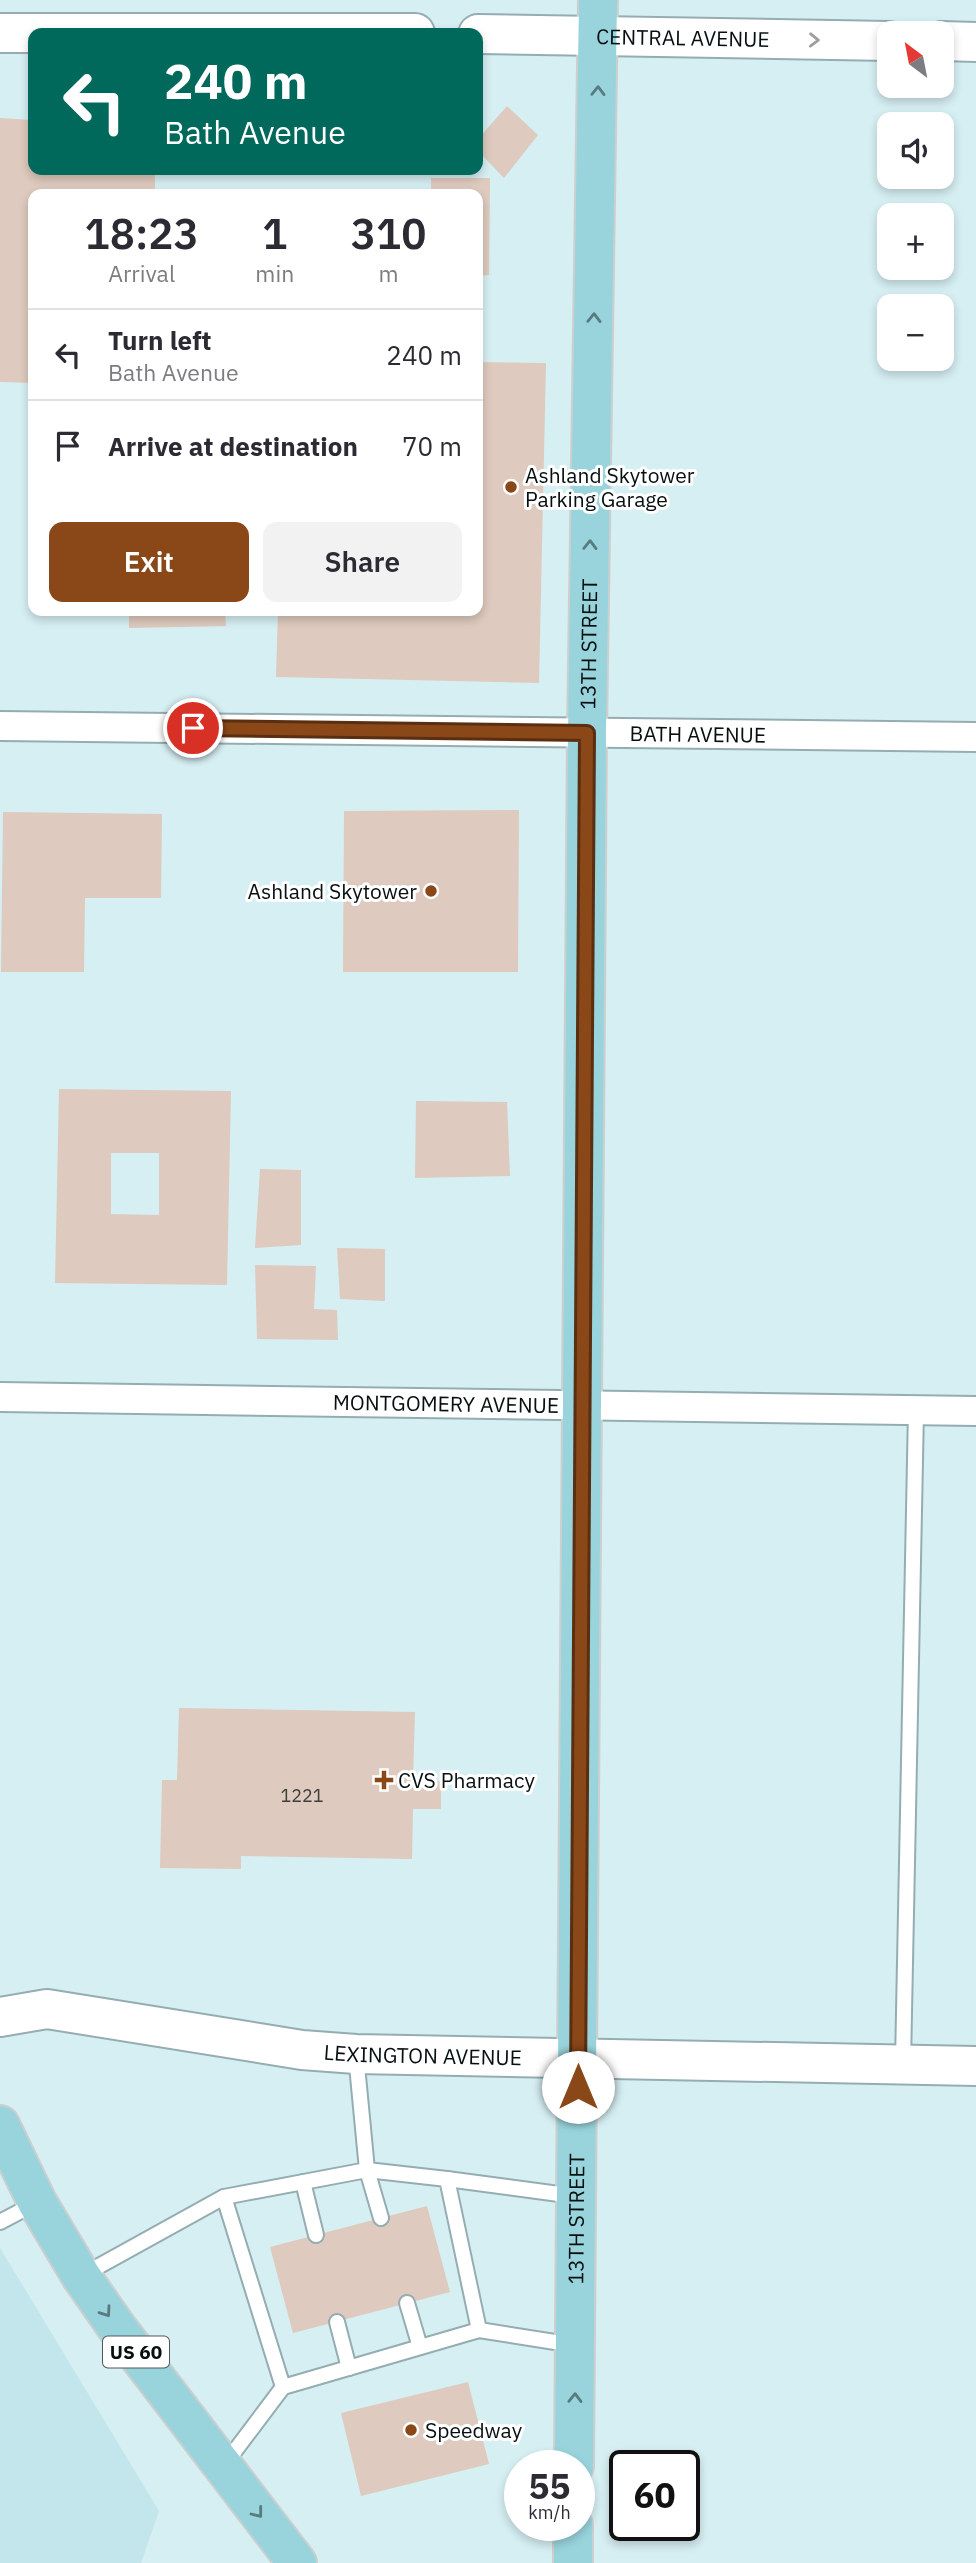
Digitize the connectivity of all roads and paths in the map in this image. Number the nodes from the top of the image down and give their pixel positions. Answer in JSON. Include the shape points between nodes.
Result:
{"nodes":[{"id":1,"x":598,"y":18,"type":"edge"},
{"id":2,"x":0,"y":33,"type":"edge"},
{"id":3,"x":28,"y":33,"type":"edge"},
{"id":4,"x":483,"y":33,"type":"edge"},
{"id":5,"x":877,"y":40,"type":"edge"},
{"id":6,"x":954,"y":41,"type":"edge"},
{"id":7,"x":976,"y":42,"type":"edge"},
{"id":8,"x":0,"y":726,"type":"edge"},
{"id":9,"x":587,"y":733,"type":"junction"},
{"id":10,"x":976,"y":737,"type":"edge"},
{"id":11,"x":0,"y":1397,"type":"edge"},
{"id":12,"x":582,"y":1406,"type":"junction"},
{"id":13,"x":916,"y":1410,"type":"junction"},
{"id":14,"x":976,"y":1411,"type":"edge"},
{"id":15,"x":0,"y":2017,"type":"edge"},
{"id":16,"x":356,"y":2054,"type":"junction"},
{"id":17,"x":578,"y":2059,"type":"junction"},
{"id":18,"x":903,"y":2066,"type":"junction"},
{"id":19,"x":976,"y":2066,"type":"edge"},
{"id":20,"x":0,"y":2125,"type":"edge"},
{"id":21,"x":367,"y":2170,"type":"junction"},
{"id":22,"x":447,"y":2179,"type":"junction"},
{"id":23,"x":303,"y":2182,"type":"junction"},
{"id":24,"x":577,"y":2196,"type":"junction"},
{"id":25,"x":224,"y":2197,"type":"junction"},
{"id":26,"x":37,"y":2202,"type":"junction"},
{"id":27,"x":381,"y":2218,"type":"dead end"},
{"id":28,"x":0,"y":2222,"type":"edge"},
{"id":29,"x":316,"y":2235,"type":"dead end"},
{"id":30,"x":81,"y":2276,"type":"junction"},
{"id":31,"x":407,"y":2304,"type":"dead end"},
{"id":32,"x":337,"y":2322,"type":"dead end"},
{"id":33,"x":479,"y":2330,"type":"junction"},
{"id":34,"x":575,"y":2345,"type":"junction"},
{"id":35,"x":420,"y":2347,"type":"junction"},
{"id":36,"x":349,"y":2368,"type":"junction"},
{"id":37,"x":283,"y":2386,"type":"junction"},
{"id":38,"x":574,"y":2450,"type":"edge"},
{"id":39,"x":223,"y":2467,"type":"junction"},
{"id":40,"x":573,"y":2541,"type":"edge"},
{"id":41,"x":297,"y":2563,"type":"edge"},
{"id":42,"x":573,"y":2563,"type":"edge"}],
"edges":[{"from":1,"to":4,"type":"street","name":"CENTRAL AVENUE"},
{"from":1,"to":5,"type":"street","name":"CENTRAL AVENUE","one_way":true},
{"from":9,"to":1,"type":"main road","name":"13TH STREET","one_way":true},
{"from":2,"to":3,"type":"street"},
{"from":6,"to":7,"type":"street"},
{"from":8,"to":9,"type":"street","name":"BATH AVENUE"},
{"from":9,"to":10,"type":"street","name":"BATH AVENUE"},
{"from":9,"to":12,"type":"main road","name":"13TH STREET"},
{"from":11,"to":12,"type":"street","name":"MONTGOMERY AVENUE"},
{"from":12,"to":13,"type":"street","name":"MONTGOMERY AVENUE"},
{"from":12,"to":17,"type":"main road","name":"13TH STREET"},
{"from":13,"to":14,"type":"street","name":"MONTGOMERY AVENUE"},
{"from":13,"to":18,"type":"lane"},
{"from":15,"to":16,"type":"street","name":"LEXINGTON AVENUE","via":[[47,2009],[302,2050]]},
{"from":16,"to":17,"type":"street","name":"LEXINGTON AVENUE"},
{"from":16,"to":21,"type":"lane"},
{"from":17,"to":18,"type":"street","name":"LEXINGTON AVENUE"},
{"from":17,"to":24,"type":"main road","name":"13TH STREET"},
{"from":18,"to":19,"type":"street","name":"LEXINGTON AVENUE"},
{"from":20,"to":26,"type":"main road","number":"US 60"},
{"from":21,"to":22,"type":"lane"},
{"from":21,"to":23,"type":"lane"},
{"from":21,"to":27,"type":"lane"},
{"from":22,"to":24,"type":"lane"},
{"from":22,"to":33,"type":"lane"},
{"from":23,"to":25,"type":"lane"},
{"from":23,"to":29,"type":"lane"},
{"from":24,"to":34,"type":"main road","name":"13TH STREET"},
{"from":25,"to":30,"type":"lane"},
{"from":25,"to":37,"type":"lane"},
{"from":26,"to":28,"type":"lane"},
{"from":26,"to":30,"type":"main road","number":"US 60"},
{"from":30,"to":39,"type":"main road","number":"US 60","one_way":true},
{"from":31,"to":35,"type":"lane"},
{"from":32,"to":36,"type":"lane"},
{"from":33,"to":34,"type":"lane"},
{"from":33,"to":35,"type":"lane"},
{"from":38,"to":34,"type":"main road","name":"13TH STREET","one_way":true},
{"from":35,"to":36,"type":"lane"},
{"from":36,"to":37,"type":"lane"},
{"from":37,"to":39,"type":"lane"},
{"from":39,"to":41,"type":"main road","number":"US 60","one_way":true},
{"from":40,"to":42,"type":"main road"}]}
